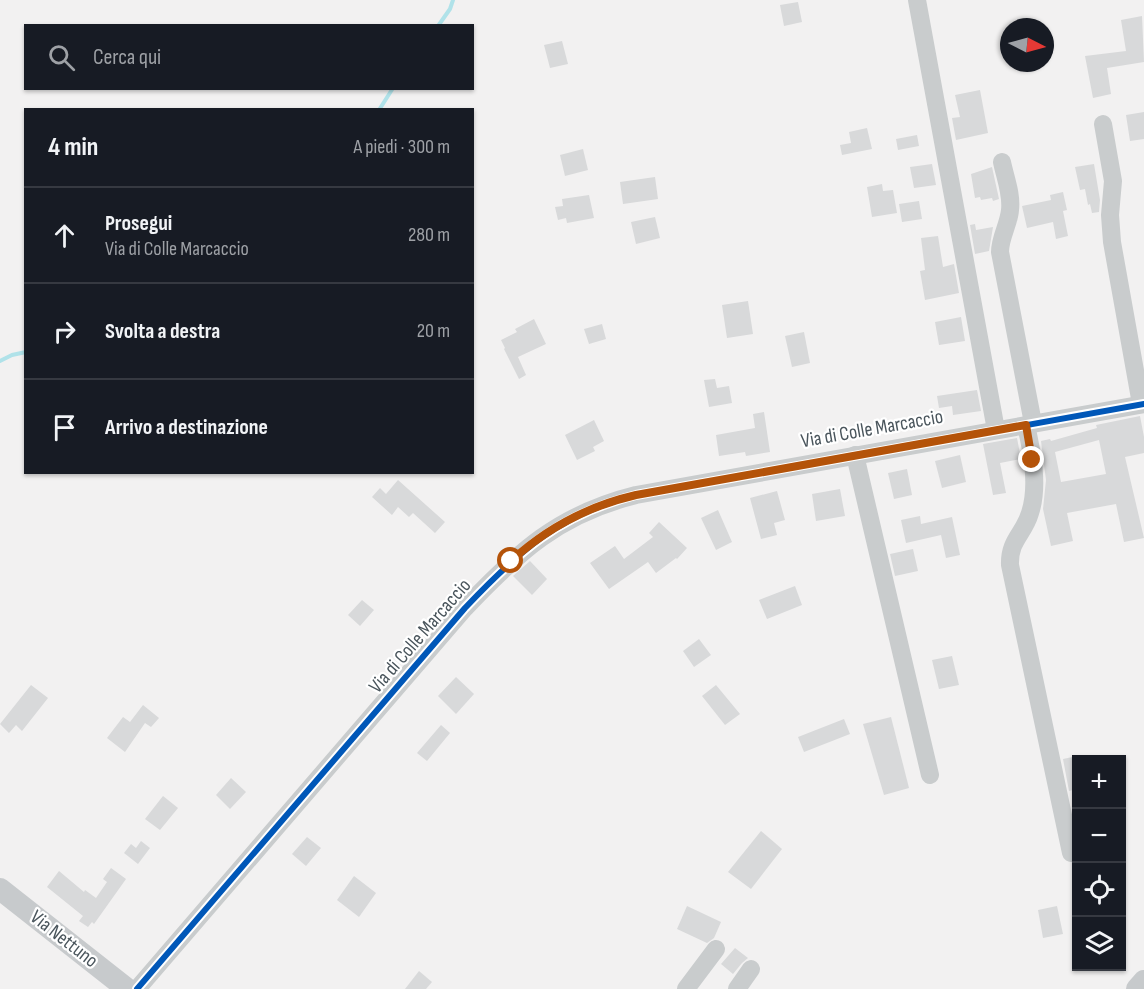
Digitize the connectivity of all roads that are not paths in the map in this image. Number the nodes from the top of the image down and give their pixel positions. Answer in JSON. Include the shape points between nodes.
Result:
{"nodes":[{"id":1,"x":917,"y":0,"type":"edge"},
{"id":2,"x":1103,"y":124,"type":"dead end"},
{"id":3,"x":1002,"y":162,"type":"dead end"},
{"id":4,"x":1143,"y":404,"type":"edge"},
{"id":5,"x":1029,"y":424,"type":"junction"},
{"id":6,"x":996,"y":430,"type":"junction"},
{"id":7,"x":855,"y":455,"type":"junction"},
{"id":8,"x":930,"y":775,"type":"dead end"},
{"id":9,"x":1071,"y":853,"type":"dead end"},
{"id":10,"x":0,"y":889,"type":"edge"},
{"id":11,"x":716,"y":949,"type":"dead end"},
{"id":12,"x":751,"y":969,"type":"dead end"},
{"id":13,"x":1144,"y":981,"type":"edge"},
{"id":14,"x":127,"y":989,"type":"edge"},
{"id":15,"x":137,"y":989,"type":"edge"},
{"id":16,"x":686,"y":989,"type":"edge"},
{"id":17,"x":737,"y":989,"type":"edge"},
{"id":18,"x":1137,"y":989,"type":"edge"}],
"edges":[{"from":1,"to":6,"type":"street"},
{"from":2,"to":4,"type":"street","via":[[1113,181],[1112,242]]},
{"from":3,"to":5,"type":"street","via":[[1010,204],[1000,252]]},
{"from":4,"to":5,"type":"street","name":"Via di Colle Marcaccio"},
{"from":5,"to":6,"type":"street","name":"Via di Colle Marcaccio"},
{"from":5,"to":9,"type":"street","via":[[1032,506],[1013,543],[1010,565]]},
{"from":6,"to":7,"type":"street","name":"Via di Colle Marcaccio"},
{"from":7,"to":8,"type":"street"},
{"from":7,"to":15,"type":"street","name":"Via di Colle Marcaccio","via":[[621,498],[581,513],[542,536],[459,614]]},
{"from":10,"to":14,"type":"main road","name":"Via Nettuno"},
{"from":11,"to":16,"type":"street"},
{"from":12,"to":17,"type":"street"},
{"from":13,"to":18,"type":"main road"}]}
